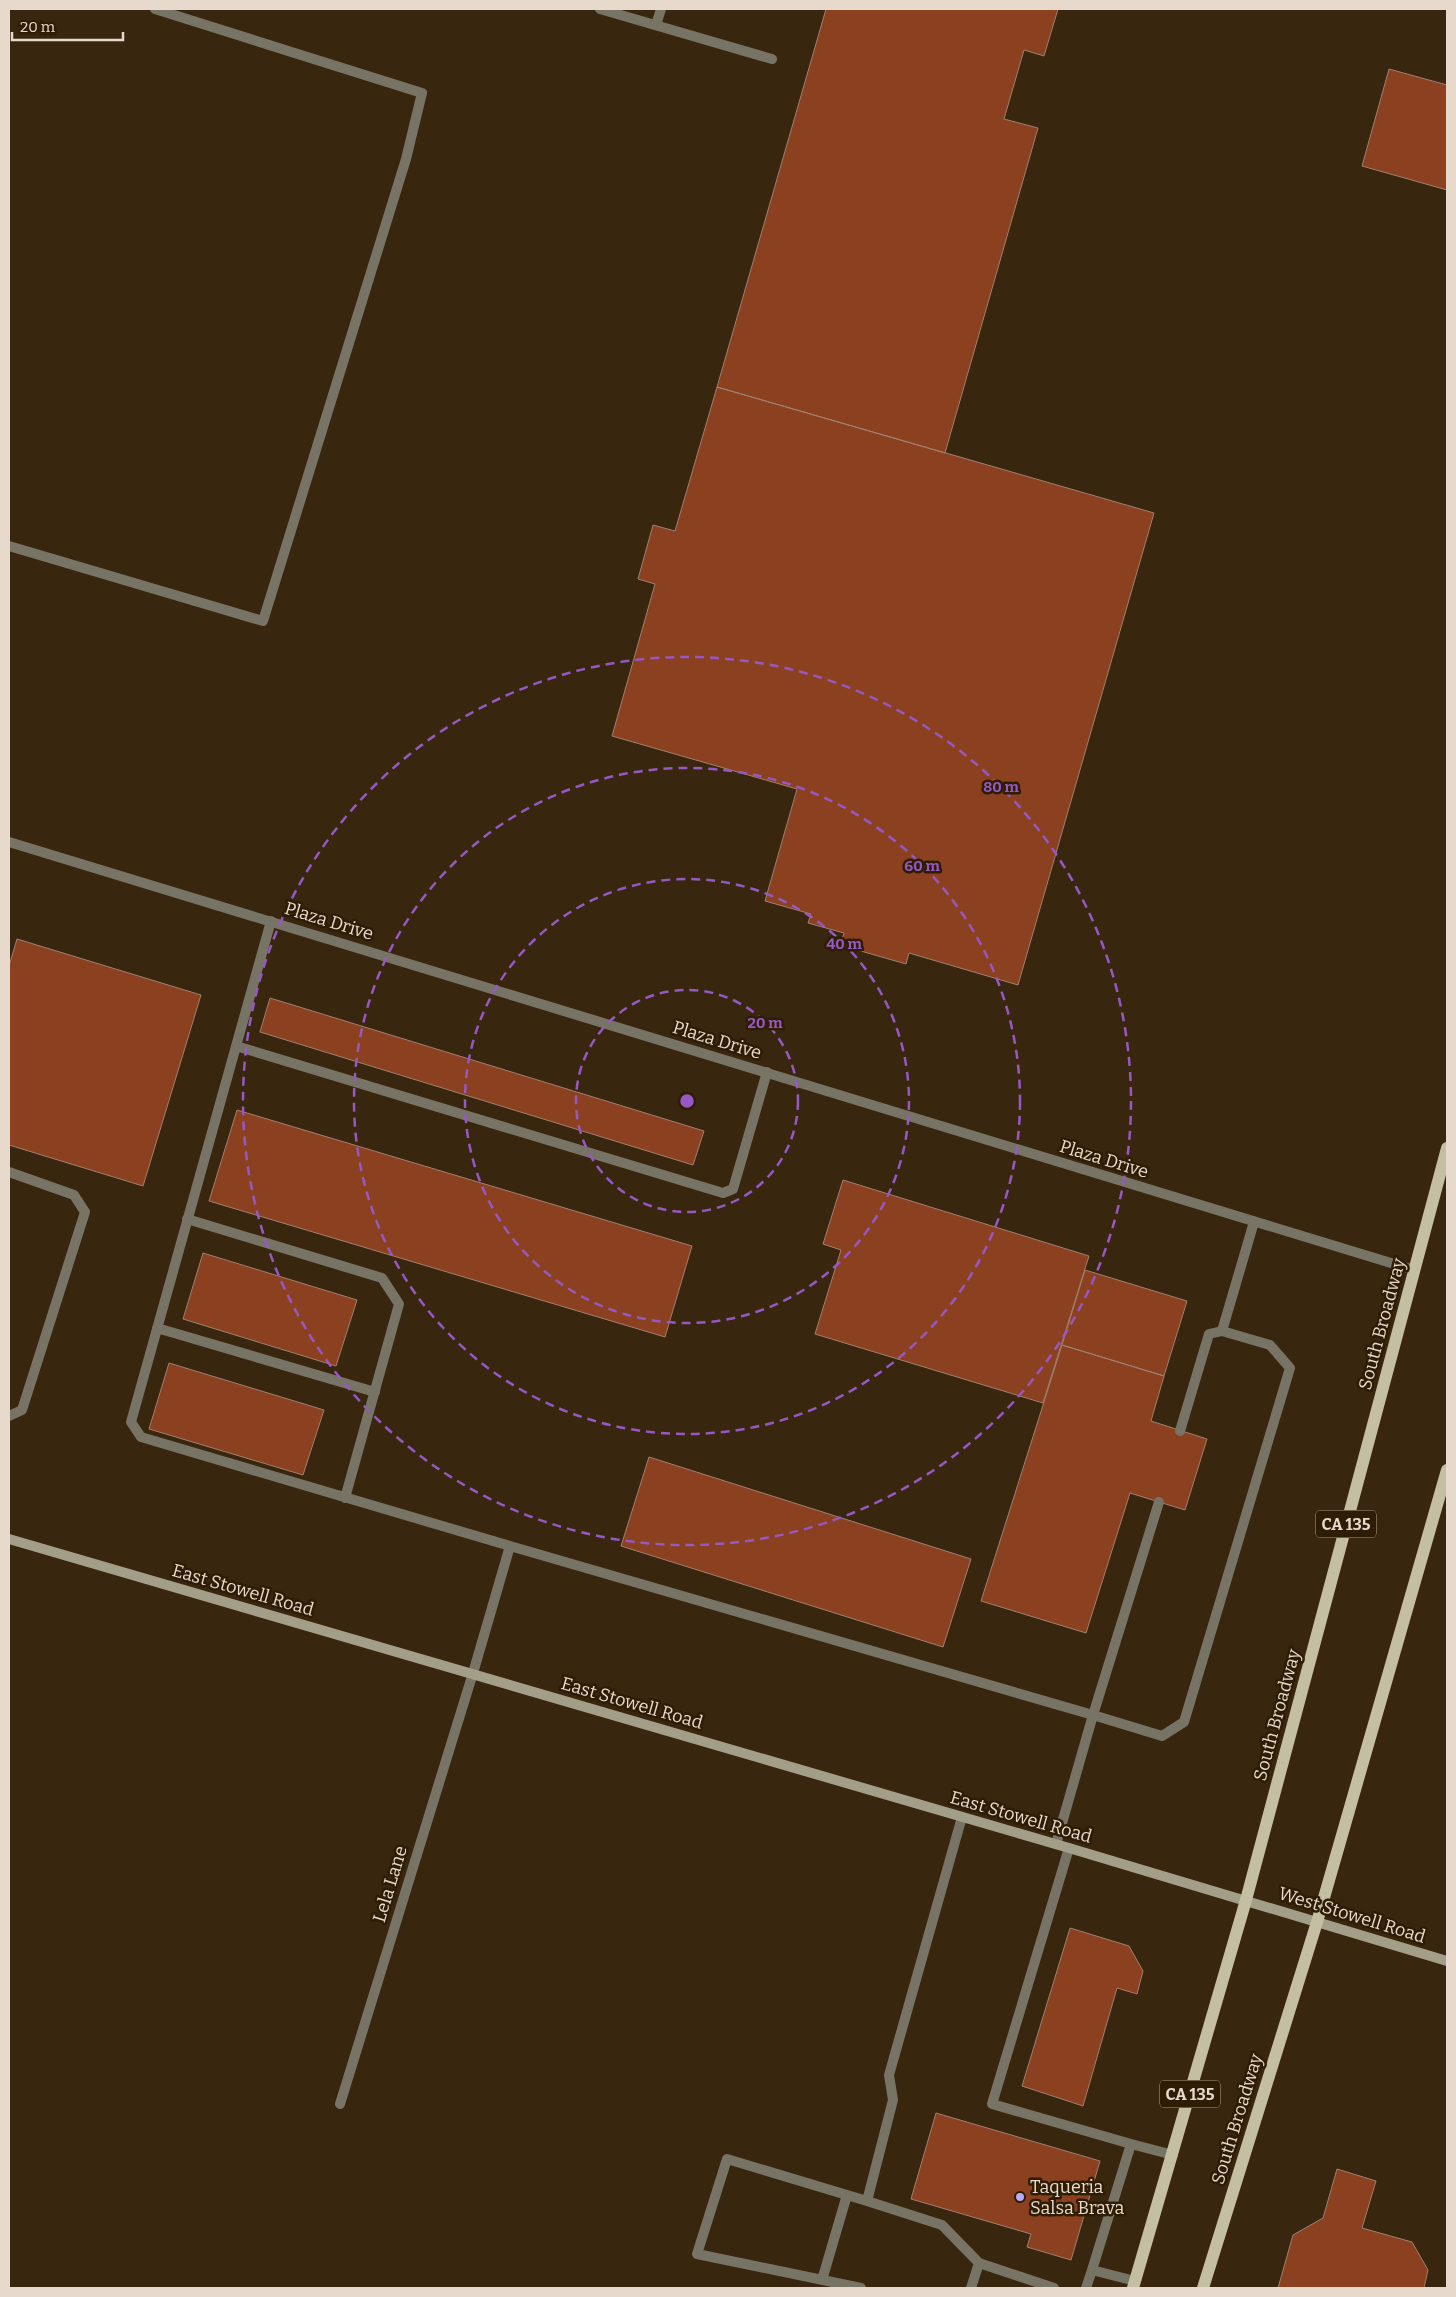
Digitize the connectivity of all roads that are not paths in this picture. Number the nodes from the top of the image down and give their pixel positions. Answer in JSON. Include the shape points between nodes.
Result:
{"nodes":[{"id":1,"x":155,"y":9,"type":"edge"},
{"id":2,"x":600,"y":9,"type":"edge"},
{"id":3,"x":661,"y":9,"type":"edge"},
{"id":4,"x":656,"y":25,"type":"junction"},
{"id":5,"x":772,"y":59,"type":"dead end"},
{"id":6,"x":9,"y":546,"type":"edge"},
{"id":7,"x":9,"y":842,"type":"edge"},
{"id":8,"x":271,"y":921,"type":"junction"},
{"id":9,"x":236,"y":1046,"type":"junction"},
{"id":10,"x":767,"y":1072,"type":"junction"},
{"id":11,"x":1447,"y":1148,"type":"edge"},
{"id":12,"x":9,"y":1172,"type":"edge"},
{"id":13,"x":187,"y":1219,"type":"junction"},
{"id":14,"x":1254,"y":1222,"type":"junction"},
{"id":15,"x":1414,"y":1270,"type":"junction"},
{"id":16,"x":157,"y":1328,"type":"junction"},
{"id":17,"x":1222,"y":1332,"type":"junction"},
{"id":18,"x":374,"y":1392,"type":"junction"},
{"id":19,"x":9,"y":1416,"type":"edge"},
{"id":20,"x":1180,"y":1431,"type":"dead end"},
{"id":21,"x":1447,"y":1470,"type":"edge"},
{"id":22,"x":345,"y":1498,"type":"junction"},
{"id":23,"x":1159,"y":1502,"type":"dead end"},
{"id":24,"x":9,"y":1539,"type":"edge"},
{"id":25,"x":510,"y":1546,"type":"junction"},
{"id":26,"x":473,"y":1673,"type":"junction"},
{"id":27,"x":1093,"y":1715,"type":"junction"},
{"id":28,"x":962,"y":1817,"type":"junction"},
{"id":29,"x":1056,"y":1844,"type":"junction"},
{"id":30,"x":1069,"y":1848,"type":"junction"},
{"id":31,"x":1246,"y":1900,"type":"junction"},
{"id":32,"x":1317,"y":1922,"type":"junction"},
{"id":33,"x":1447,"y":1961,"type":"edge"},
{"id":34,"x":340,"y":2104,"type":"dead end"},
{"id":35,"x":1131,"y":2144,"type":"junction"},
{"id":36,"x":1173,"y":2155,"type":"junction"},
{"id":37,"x":847,"y":2195,"type":"junction"},
{"id":38,"x":867,"y":2201,"type":"junction"},
{"id":39,"x":980,"y":2262,"type":"junction"},
{"id":40,"x":1092,"y":2270,"type":"junction"},
{"id":41,"x":822,"y":2280,"type":"junction"},
{"id":42,"x":1134,"y":2285,"type":"edge"},
{"id":43,"x":861,"y":2288,"type":"edge"},
{"id":44,"x":971,"y":2288,"type":"edge"},
{"id":45,"x":1054,"y":2288,"type":"edge"},
{"id":46,"x":1086,"y":2288,"type":"edge"},
{"id":47,"x":1203,"y":2288,"type":"edge"}],
"edges":[{"from":1,"to":6,"type":"street","via":[[422,93],[406,158],[263,621]]},
{"from":2,"to":4,"type":"street"},
{"from":3,"to":4,"type":"street"},
{"from":4,"to":5,"type":"street"},
{"from":7,"to":8,"type":"street","name":"Plaza Drive"},
{"from":8,"to":9,"type":"street"},
{"from":8,"to":10,"type":"street","name":"Plaza Drive"},
{"from":9,"to":10,"type":"street","via":[[723,1193],[734,1189]]},
{"from":9,"to":13,"type":"street"},
{"from":10,"to":14,"type":"street","name":"Plaza Drive"},
{"from":11,"to":15,"type":"main road","name":"South Broadway","number":"CA 135"},
{"from":12,"to":19,"type":"street","via":[[74,1194],[85,1212],[22,1410]]},
{"from":13,"to":16,"type":"street"},
{"from":13,"to":18,"type":"street","via":[[382,1278],[399,1304]]},
{"from":14,"to":15,"type":"street","name":"Plaza Drive"},
{"from":14,"to":17,"type":"street"},
{"from":15,"to":31,"type":"main road","name":"South Broadway","number":"CA 135"},
{"from":16,"to":18,"type":"street"},
{"from":16,"to":22,"type":"street","via":[[131,1422],[141,1437]]},
{"from":17,"to":20,"type":"street","via":[[1209,1334]]},
{"from":17,"to":27,"type":"street","via":[[1270,1345],[1290,1368],[1184,1722],[1162,1736]]},
{"from":18,"to":22,"type":"street"},
{"from":21,"to":32,"type":"main road","name":"South Broadway"},
{"from":22,"to":25,"type":"street"},
{"from":23,"to":27,"type":"street"},
{"from":24,"to":26,"type":"main road","name":"East Stowell Road"},
{"from":25,"to":26,"type":"street","name":"Lela Lane"},
{"from":25,"to":27,"type":"street"},
{"from":26,"to":28,"type":"main road","name":"East Stowell Road"},
{"from":26,"to":34,"type":"street","name":"Lela Lane"},
{"from":27,"to":29,"type":"street"},
{"from":28,"to":29,"type":"main road","name":"East Stowell Road"},
{"from":28,"to":38,"type":"street","via":[[889,2075],[893,2100]]},
{"from":29,"to":30,"type":"main road","name":"East Stowell Road"},
{"from":30,"to":31,"type":"main road","name":"East Stowell Road"},
{"from":30,"to":35,"type":"street","via":[[992,2104]]},
{"from":31,"to":32,"type":"main road","name":"West Stowell Road"},
{"from":31,"to":36,"type":"main road","name":"South Broadway","number":"CA 135"},
{"from":32,"to":33,"type":"main road","name":"West Stowell Road"},
{"from":32,"to":47,"type":"main road","name":"South Broadway"},
{"from":35,"to":36,"type":"street"},
{"from":35,"to":40,"type":"street"},
{"from":36,"to":42,"type":"main road","name":"South Broadway","number":"CA 135"},
{"from":37,"to":38,"type":"street"},
{"from":37,"to":41,"type":"street"},
{"from":37,"to":41,"type":"street","via":[[727,2159],[697,2254]]},
{"from":38,"to":39,"type":"street","via":[[942,2225]]},
{"from":39,"to":44,"type":"street"},
{"from":39,"to":45,"type":"street"},
{"from":40,"to":42,"type":"street"},
{"from":40,"to":46,"type":"street"},
{"from":41,"to":43,"type":"street"}]}
